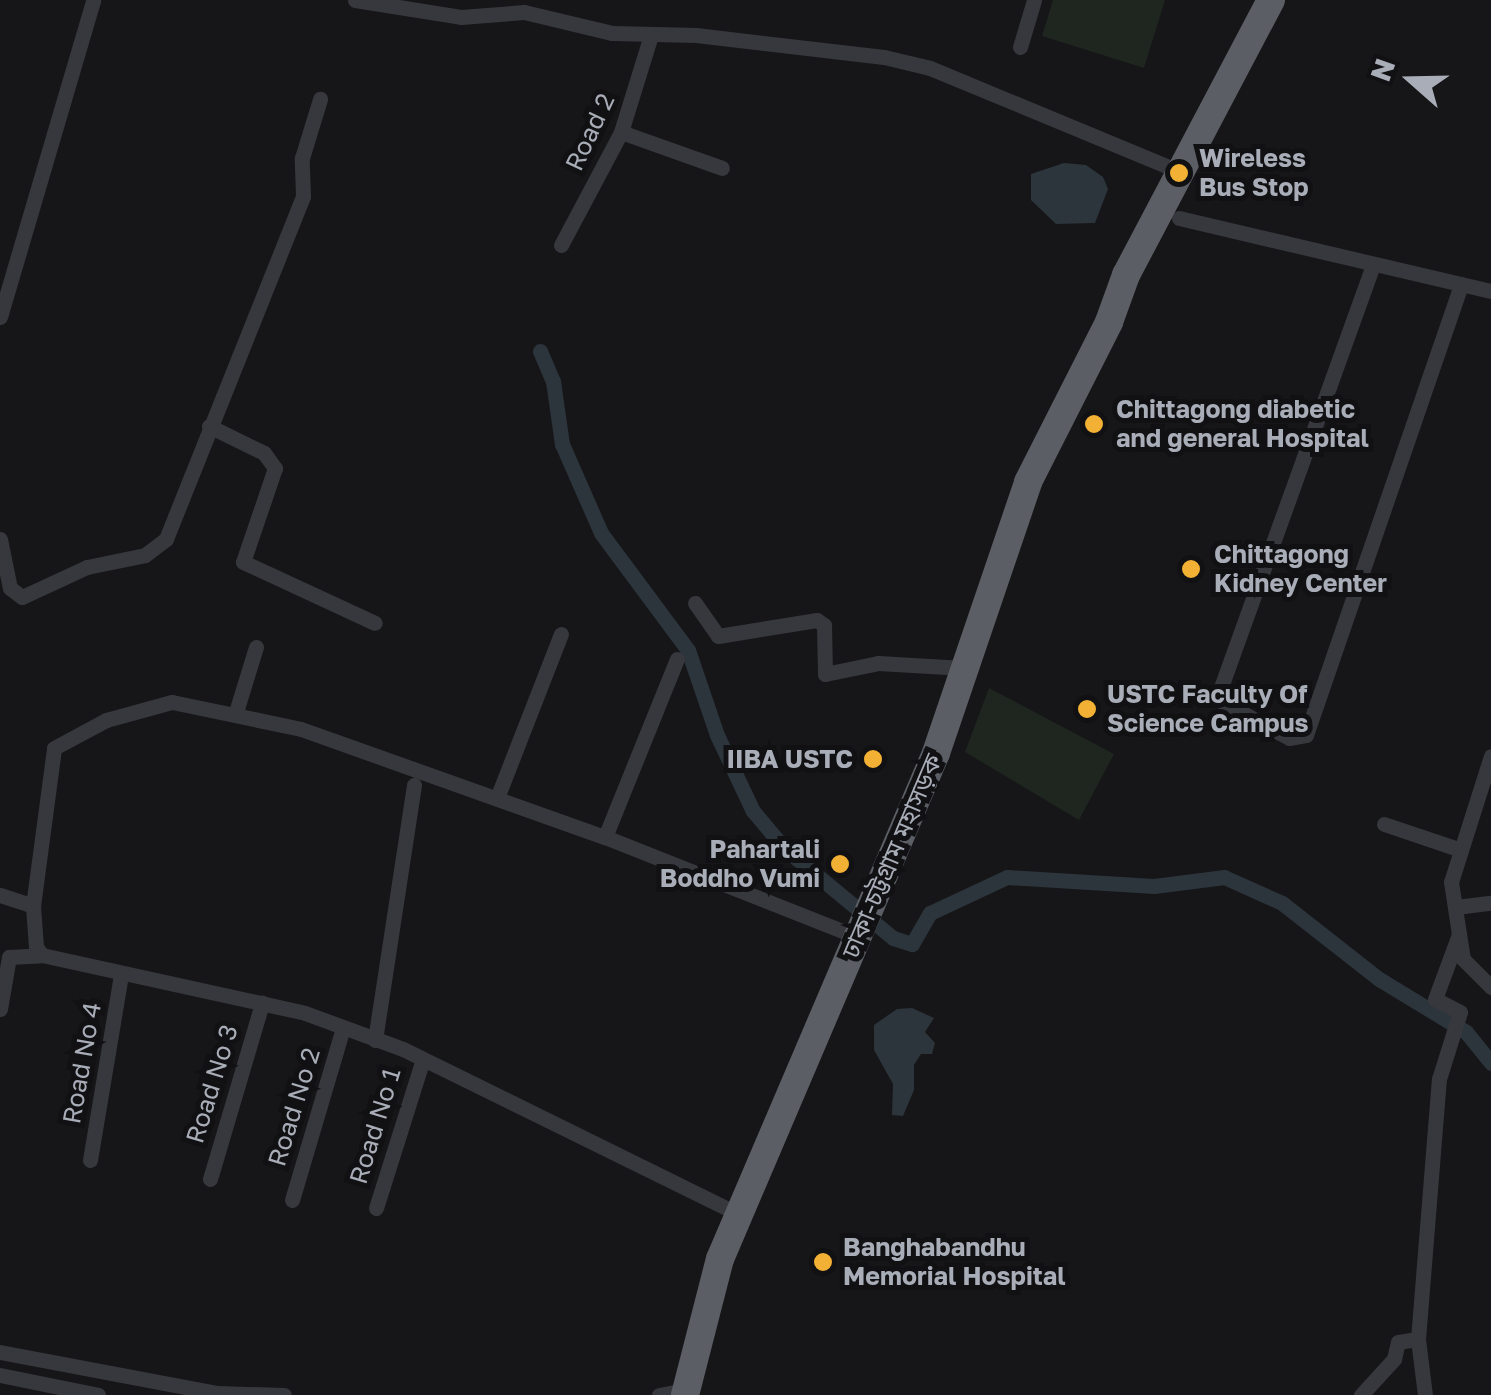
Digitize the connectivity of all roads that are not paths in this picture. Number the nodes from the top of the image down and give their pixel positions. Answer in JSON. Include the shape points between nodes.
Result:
{"nodes":[{"id":1,"x":93,"y":0,"type":"edge"},
{"id":2,"x":355,"y":0,"type":"edge"},
{"id":3,"x":1034,"y":0,"type":"edge"},
{"id":4,"x":1271,"y":0,"type":"edge"},
{"id":5,"x":1288,"y":0,"type":"edge"},
{"id":6,"x":650,"y":35,"type":"junction"},
{"id":7,"x":1020,"y":47,"type":"dead end"},
{"id":8,"x":320,"y":98,"type":"dead end"},
{"id":9,"x":621,"y":132,"type":"junction"},
{"id":10,"x":722,"y":168,"type":"dead end"},
{"id":11,"x":1181,"y":172,"type":"junction"},
{"id":12,"x":1178,"y":218,"type":"junction"},
{"id":13,"x":562,"y":245,"type":"dead end"},
{"id":14,"x":0,"y":264,"type":"edge"},
{"id":15,"x":1373,"y":265,"type":"junction"},
{"id":16,"x":17,"y":269,"type":"junction"},
{"id":17,"x":1462,"y":284,"type":"junction"},
{"id":18,"x":1491,"y":290,"type":"edge"},
{"id":19,"x":0,"y":318,"type":"edge"},
{"id":20,"x":1109,"y":322,"type":"junction"},
{"id":21,"x":209,"y":426,"type":"junction"},
{"id":22,"x":0,"y":539,"type":"edge"},
{"id":23,"x":695,"y":603,"type":"dead end"},
{"id":24,"x":375,"y":623,"type":"dead end"},
{"id":25,"x":561,"y":634,"type":"dead end"},
{"id":26,"x":256,"y":647,"type":"dead end"},
{"id":27,"x":677,"y":659,"type":"dead end"},
{"id":28,"x":964,"y":668,"type":"junction"},
{"id":29,"x":236,"y":712,"type":"junction"},
{"id":30,"x":1491,"y":756,"type":"edge"},
{"id":31,"x":414,"y":785,"type":"dead end"},
{"id":32,"x":497,"y":798,"type":"junction"},
{"id":33,"x":1384,"y":824,"type":"dead end"},
{"id":34,"x":605,"y":837,"type":"junction"},
{"id":35,"x":1461,"y":850,"type":"junction"},
{"id":36,"x":0,"y":895,"type":"edge"},
{"id":37,"x":1491,"y":903,"type":"edge"},
{"id":38,"x":34,"y":906,"type":"junction"},
{"id":39,"x":1456,"y":907,"type":"junction"},
{"id":40,"x":863,"y":925,"type":"junction"},
{"id":41,"x":1460,"y":934,"type":"junction"},
{"id":42,"x":42,"y":955,"type":"junction"},
{"id":43,"x":122,"y":974,"type":"junction"},
{"id":44,"x":1491,"y":987,"type":"edge"},
{"id":45,"x":262,"y":1003,"type":"junction"},
{"id":46,"x":0,"y":1008,"type":"edge"},
{"id":47,"x":343,"y":1028,"type":"junction"},
{"id":48,"x":375,"y":1040,"type":"junction"},
{"id":49,"x":423,"y":1059,"type":"junction"},
{"id":50,"x":90,"y":1160,"type":"dead end"},
{"id":51,"x":210,"y":1179,"type":"dead end"},
{"id":52,"x":292,"y":1200,"type":"dead end"},
{"id":53,"x":376,"y":1208,"type":"dead end"},
{"id":54,"x":739,"y":1214,"type":"junction"},
{"id":55,"x":1418,"y":1339,"type":"junction"},
{"id":56,"x":0,"y":1352,"type":"edge"},
{"id":57,"x":0,"y":1375,"type":"edge"},
{"id":58,"x":71,"y":1391,"type":"edge"},
{"id":59,"x":676,"y":1393,"type":"edge"},
{"id":60,"x":98,"y":1395,"type":"edge"},
{"id":61,"x":284,"y":1395,"type":"edge"},
{"id":62,"x":1361,"y":1395,"type":"edge"},
{"id":63,"x":1425,"y":1395,"type":"edge"}],
"edges":[{"from":1,"to":16,"type":"street"},
{"from":2,"to":6,"type":"street","via":[[461,17],[524,12],[612,34]]},
{"from":3,"to":7,"type":"street"},
{"from":4,"to":11,"type":"highway","name":"ঢাকা-চট্টগ্রাম মহাসড়ক"},
{"from":5,"to":12,"type":"highway","name":"ঢাকা-চট্টগ্রাম মহাসড়ক"},
{"from":6,"to":9,"type":"street","name":"Road 2"},
{"from":6,"to":11,"type":"street","via":[[884,57],[930,68]]},
{"from":8,"to":21,"type":"street","via":[[302,158],[303,196]]},
{"from":9,"to":10,"type":"street"},
{"from":9,"to":13,"type":"street","name":"Road 2"},
{"from":11,"to":20,"type":"highway","name":"ঢাকা-চট্টগ্রাম মহাসড়ক","via":[[1126,274]]},
{"from":12,"to":15,"type":"street"},
{"from":12,"to":20,"type":"highway","name":"ঢাকা-চট্টগ্রাম মহাসড়ক","via":[[1139,289]]},
{"from":14,"to":16,"type":"street"},
{"from":15,"to":17,"type":"street"},
{"from":15,"to":17,"type":"street","via":[[1218,699],[1289,738],[1306,736]]},
{"from":16,"to":19,"type":"street"},
{"from":17,"to":18,"type":"street"},
{"from":20,"to":28,"type":"highway","name":"ঢাকা-চট্টগ্রাম মহাসড়ক","via":[[1028,482]]},
{"from":21,"to":22,"type":"street","via":[[157,549],[86,567],[22,596],[10,588]]},
{"from":21,"to":24,"type":"street","via":[[264,453],[275,468],[243,562]]},
{"from":23,"to":28,"type":"street","via":[[718,636],[817,620],[824,625],[825,674],[878,663]]},
{"from":25,"to":32,"type":"street"},
{"from":26,"to":29,"type":"street"},
{"from":27,"to":34,"type":"street"},
{"from":28,"to":40,"type":"highway","name":"ঢাকা-চট্টগ্রাম মহাসড়ক"},
{"from":29,"to":32,"type":"street"},
{"from":29,"to":38,"type":"street","via":[[188,703],[144,705],[62,740],[50,757]]},
{"from":30,"to":35,"type":"street"},
{"from":31,"to":48,"type":"street"},
{"from":32,"to":34,"type":"street"},
{"from":33,"to":35,"type":"street"},
{"from":34,"to":40,"type":"street"},
{"from":35,"to":39,"type":"street","via":[[1451,882]]},
{"from":36,"to":38,"type":"street"},
{"from":37,"to":39,"type":"street"},
{"from":38,"to":42,"type":"street"},
{"from":39,"to":41,"type":"street"},
{"from":40,"to":54,"type":"highway","name":"ঢাকা-চট্টগ্রাম মহাসড়ক"},
{"from":41,"to":44,"type":"street","via":[[1464,959]]},
{"from":41,"to":55,"type":"street","via":[[1435,998],[1460,1012],[1440,1080]]},
{"from":42,"to":43,"type":"street"},
{"from":42,"to":46,"type":"street","via":[[9,957]]},
{"from":43,"to":45,"type":"street","via":[[158,976]]},
{"from":43,"to":50,"type":"street","name":"Road No 4"},
{"from":45,"to":47,"type":"street"},
{"from":45,"to":51,"type":"street","name":"Road No 3"},
{"from":47,"to":48,"type":"street"},
{"from":47,"to":52,"type":"street","name":"Road No 2"},
{"from":48,"to":49,"type":"street"},
{"from":49,"to":53,"type":"street","name":"Road No 1"},
{"from":49,"to":54,"type":"street"},
{"from":54,"to":59,"type":"highway","name":"ঢাকা-চট্টগ্রাম মহাসড়ক"},
{"from":55,"to":62,"type":"street","via":[[1398,1342],[1394,1359]]},
{"from":55,"to":63,"type":"street"},
{"from":56,"to":61,"type":"street","via":[[216,1393]]},
{"from":57,"to":58,"type":"street"},
{"from":58,"to":60,"type":"street"}]}
